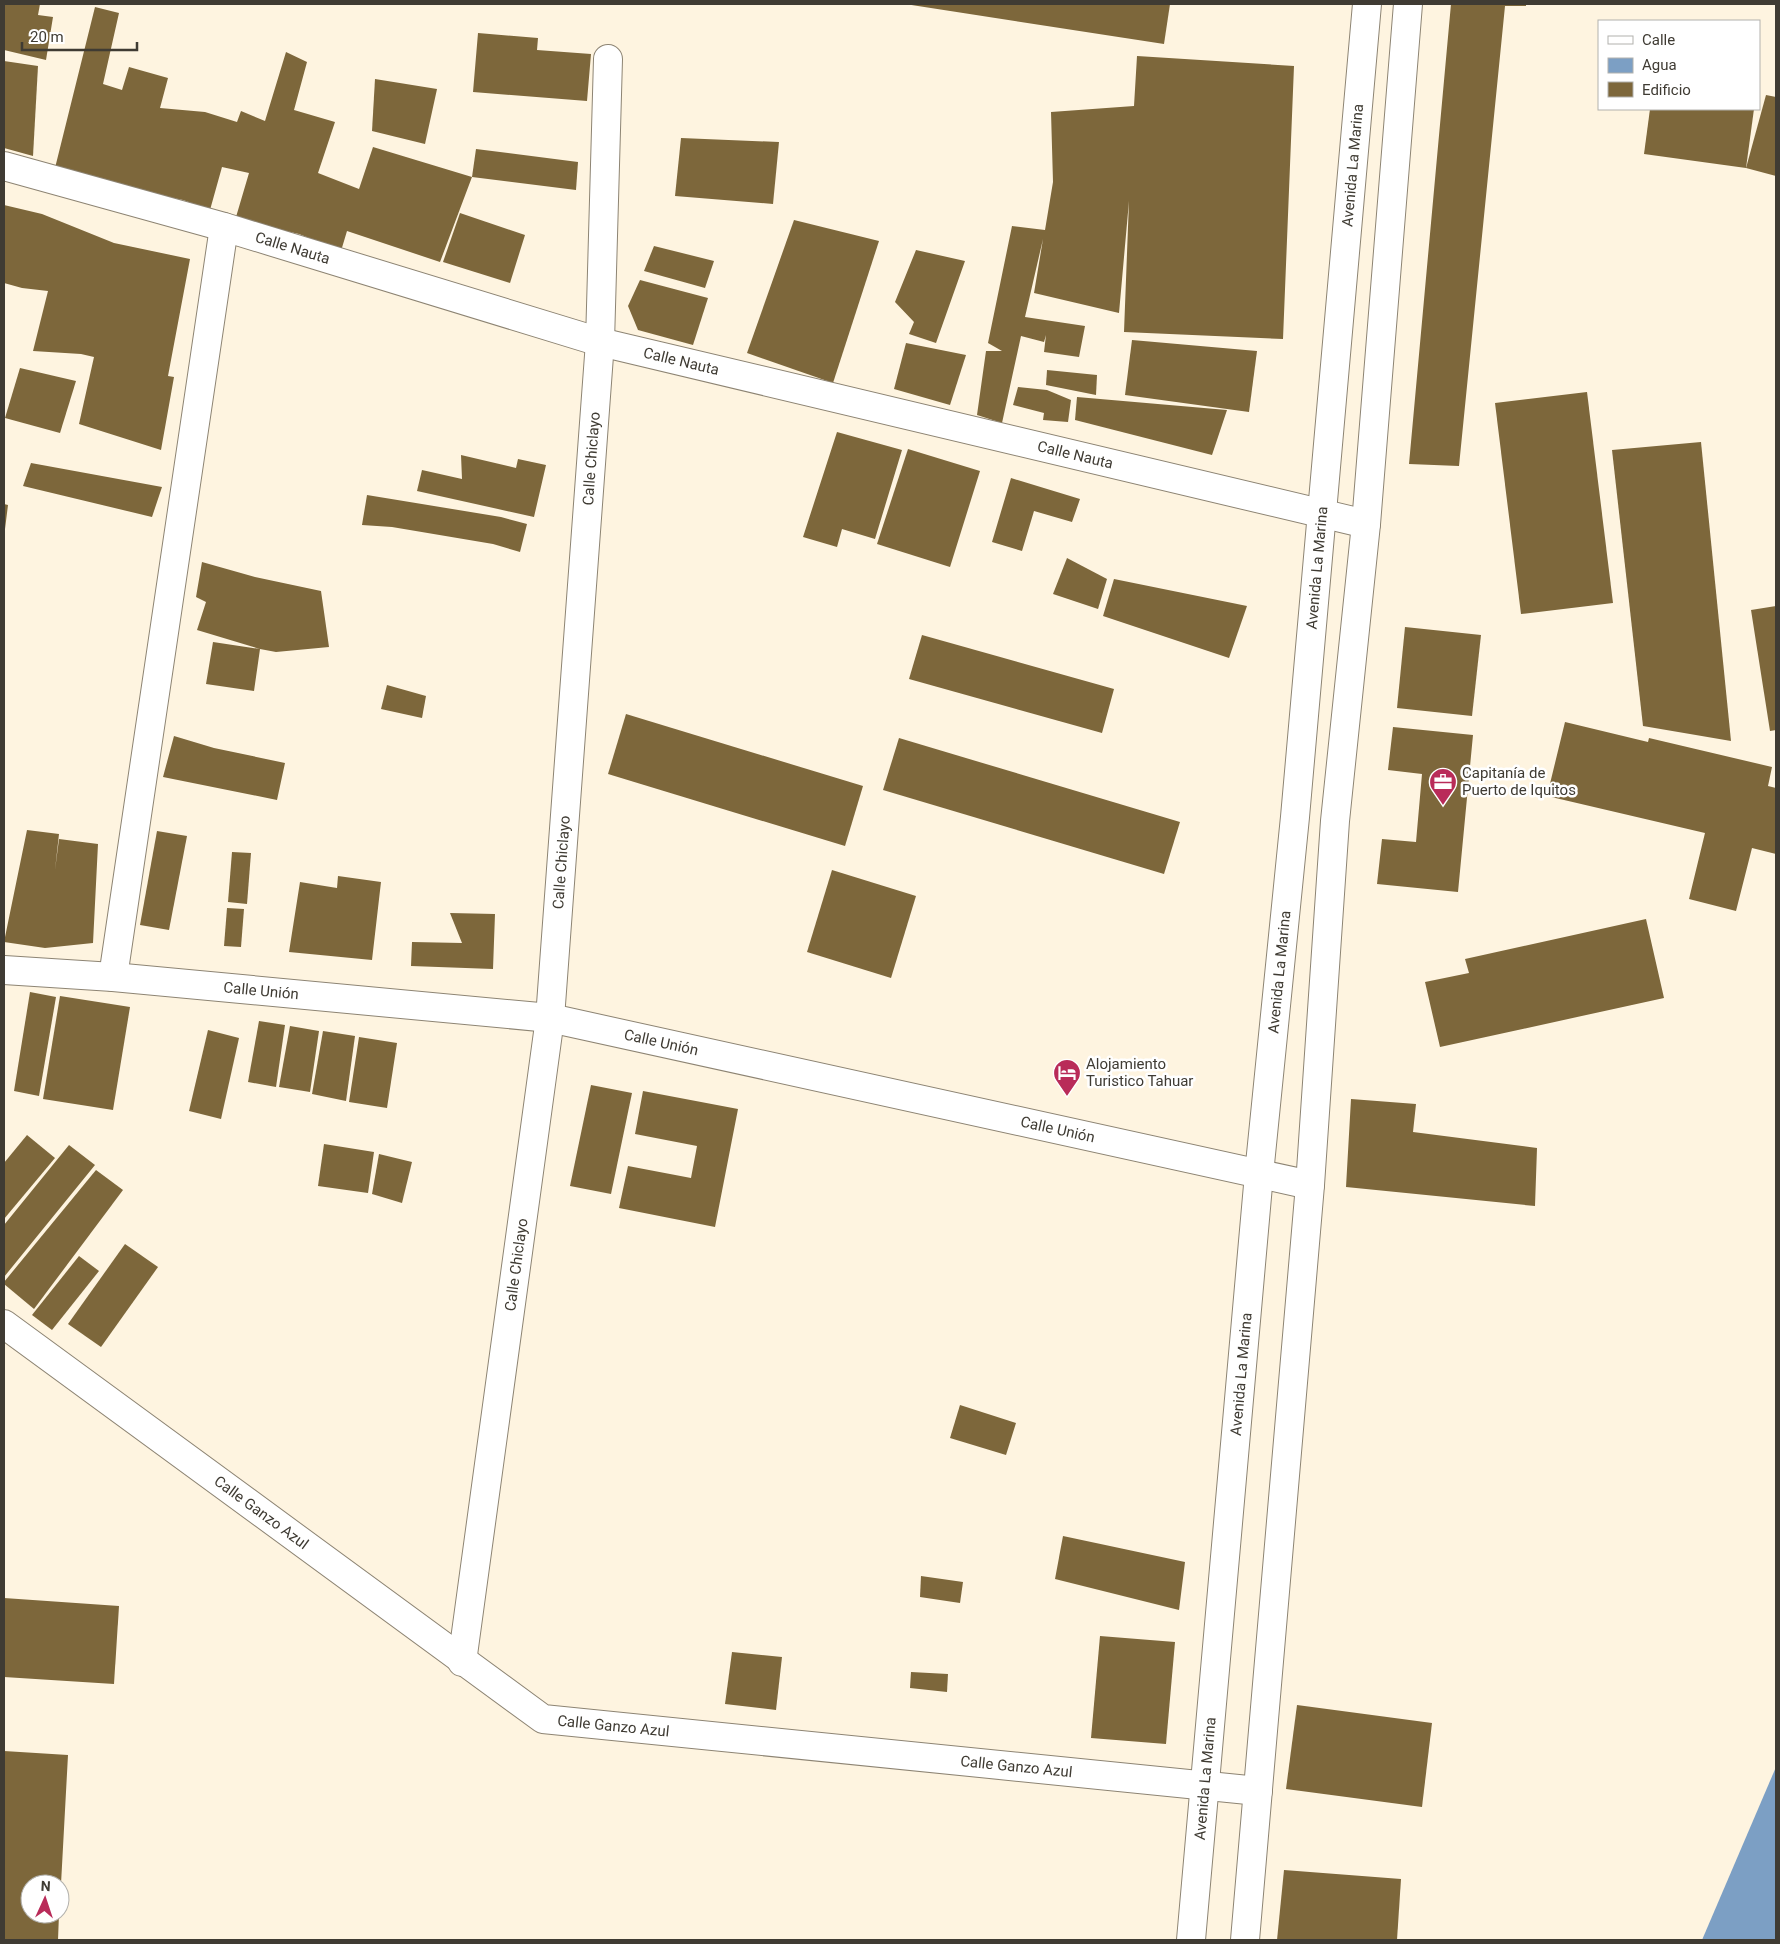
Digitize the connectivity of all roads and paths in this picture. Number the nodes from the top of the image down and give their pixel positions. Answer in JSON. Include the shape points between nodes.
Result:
{"nodes":[{"id":1,"x":1368,"y":4,"type":"edge"},
{"id":2,"x":1408,"y":4,"type":"edge"},
{"id":3,"x":608,"y":58,"type":"dead end"},
{"id":4,"x":4,"y":166,"type":"edge"},
{"id":5,"x":224,"y":227,"type":"junction"},
{"id":6,"x":600,"y":342,"type":"junction"},
{"id":7,"x":1322,"y":513,"type":"junction"},
{"id":8,"x":1366,"y":524,"type":"junction"},
{"id":9,"x":1295,"y":817,"type":"junction"},
{"id":10,"x":1335,"y":821,"type":"junction"},
{"id":11,"x":4,"y":970,"type":"edge"},
{"id":12,"x":113,"y":977,"type":"junction"},
{"id":13,"x":550,"y":1018,"type":"junction"},
{"id":14,"x":1259,"y":1174,"type":"junction"},
{"id":15,"x":1310,"y":1185,"type":"junction"},
{"id":16,"x":4,"y":1324,"type":"edge"},
{"id":17,"x":462,"y":1662,"type":"junction"},
{"id":18,"x":1205,"y":1786,"type":"junction"},
{"id":19,"x":1258,"y":1791,"type":"junction"},
{"id":20,"x":1191,"y":1940,"type":"edge"},
{"id":21,"x":1245,"y":1940,"type":"edge"}],
"edges":[{"from":1,"to":7,"type":"street","name":"Avenida La Marina"},
{"from":2,"to":8,"type":"street"},
{"from":3,"to":6,"type":"street","name":"Calle Chiclayo"},
{"from":4,"to":5,"type":"street","name":"Calle Nauta"},
{"from":5,"to":6,"type":"street","name":"Calle Nauta"},
{"from":5,"to":12,"type":"street"},
{"from":6,"to":7,"type":"street","name":"Calle Nauta"},
{"from":6,"to":13,"type":"street","name":"Calle Chiclayo"},
{"from":7,"to":8,"type":"street","name":"Calle Nauta"},
{"from":7,"to":9,"type":"street","name":"Avenida La Marina"},
{"from":8,"to":10,"type":"street"},
{"from":9,"to":10,"type":"street"},
{"from":9,"to":14,"type":"street","name":"Avenida La Marina"},
{"from":10,"to":15,"type":"street"},
{"from":11,"to":12,"type":"street","name":"Calle Unión"},
{"from":12,"to":13,"type":"street","name":"Calle Unión"},
{"from":13,"to":14,"type":"street","name":"Calle Unión"},
{"from":13,"to":17,"type":"street","name":"Calle Chiclayo"},
{"from":14,"to":15,"type":"street","name":"Calle Unión"},
{"from":14,"to":18,"type":"street","name":"Avenida La Marina"},
{"from":15,"to":19,"type":"street"},
{"from":16,"to":17,"type":"street","name":"Calle Ganzo Azul"},
{"from":17,"to":18,"type":"street","name":"Calle Ganzo Azul","via":[[543,1719]]},
{"from":18,"to":19,"type":"street","name":"Calle Ganzo Azul"},
{"from":18,"to":20,"type":"street","name":"Avenida La Marina"},
{"from":19,"to":21,"type":"street"}]}
